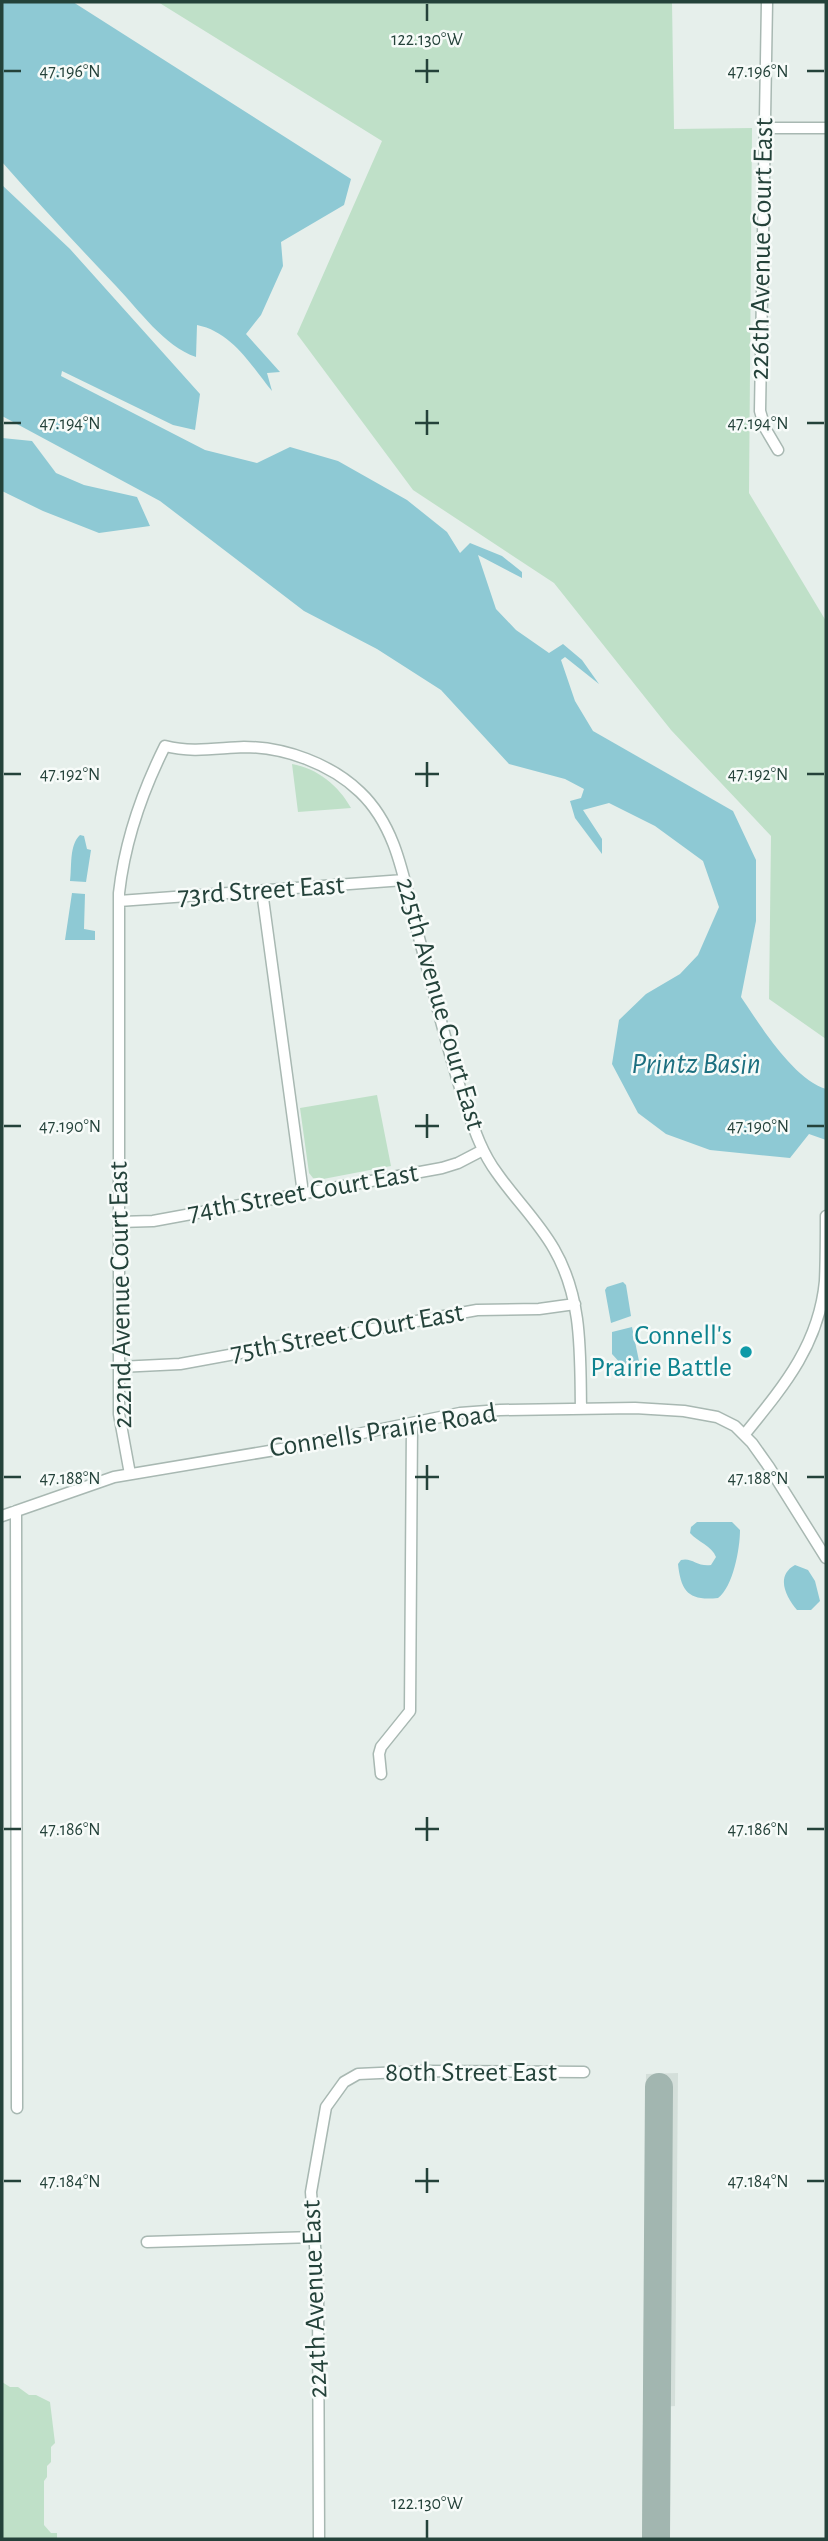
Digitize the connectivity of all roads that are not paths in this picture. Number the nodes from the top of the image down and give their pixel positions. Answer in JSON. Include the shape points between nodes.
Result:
{"nodes":[{"id":1,"x":767,"y":2,"type":"edge"},
{"id":2,"x":765,"y":128,"type":"junction"},
{"id":3,"x":826,"y":128,"type":"edge"},
{"id":4,"x":778,"y":450,"type":"dead end"},
{"id":5,"x":165,"y":746,"type":"joint"},
{"id":6,"x":404,"y":880,"type":"junction"},
{"id":7,"x":262,"y":891,"type":"junction"},
{"id":8,"x":119,"y":901,"type":"junction"},
{"id":9,"x":483,"y":1150,"type":"junction"},
{"id":10,"x":303,"y":1193,"type":"junction"},
{"id":11,"x":826,"y":1216,"type":"edge"},
{"id":12,"x":119,"y":1222,"type":"junction"},
{"id":13,"x":575,"y":1304,"type":"junction"},
{"id":14,"x":119,"y":1367,"type":"junction"},
{"id":15,"x":581,"y":1409,"type":"junction"},
{"id":16,"x":412,"y":1423,"type":"junction"},
{"id":17,"x":744,"y":1435,"type":"junction"},
{"id":18,"x":130,"y":1474,"type":"junction"},
{"id":19,"x":16,"y":1511,"type":"junction"},
{"id":20,"x":2,"y":1516,"type":"edge"},
{"id":21,"x":826,"y":1558,"type":"edge"},
{"id":22,"x":381,"y":1774,"type":"dead end"},
{"id":23,"x":584,"y":2072,"type":"dead end"},
{"id":24,"x":358,"y":2074,"type":"joint"},
{"id":25,"x":17,"y":2108,"type":"dead end"},
{"id":26,"x":316,"y":2237,"type":"junction"},
{"id":27,"x":147,"y":2242,"type":"dead end"},
{"id":28,"x":319,"y":2539,"type":"edge"}],
"edges":[{"from":1,"to":2,"type":"street","name":"226th Avenue Court East"},
{"from":2,"to":3,"type":"street"},
{"from":2,"to":4,"type":"street","name":"226th Avenue Court East","via":[[760,411]]},
{"from":5,"to":6,"type":"street","name":"225th Avenue Court East","via":[[278,751],[333,772],[372,805],[387,829]]},
{"from":5,"to":8,"type":"street","name":"222nd Avenue Court East","via":[[133,822],[122,864]]},
{"from":6,"to":7,"type":"street","name":"73rd Street East"},
{"from":6,"to":9,"type":"street","name":"225th Avenue Court East","via":[[458,1082]]},
{"from":7,"to":8,"type":"street","name":"73rd Street East"},
{"from":7,"to":10,"type":"street"},
{"from":8,"to":12,"type":"street","name":"222nd Avenue Court East"},
{"from":9,"to":10,"type":"street","name":"74th Street Court East","via":[[442,1168]]},
{"from":9,"to":13,"type":"street","name":"225th Avenue Court East","via":[[555,1251]]},
{"from":10,"to":12,"type":"street","name":"74th Street Court East","via":[[152,1221]]},
{"from":11,"to":17,"type":"street","via":[[825,1282],[817,1320],[780,1393]]},
{"from":12,"to":14,"type":"street","name":"222nd Avenue Court East"},
{"from":13,"to":14,"type":"street","name":"75th Street COurt East","via":[[477,1310],[180,1364]]},
{"from":13,"to":15,"type":"street","name":"225th Avenue Court East"},
{"from":14,"to":18,"type":"street","name":"222nd Avenue Court East","via":[[119,1414]]},
{"from":15,"to":16,"type":"street","name":"Connells Prairie Road","via":[[460,1413]]},
{"from":15,"to":17,"type":"street","name":"Connells Prairie Road","via":[[684,1411],[718,1417]]},
{"from":16,"to":18,"type":"street","name":"Connells Prairie Road"},
{"from":16,"to":22,"type":"street","via":[[410,1711],[381,1747]]},
{"from":17,"to":21,"type":"street","name":"Connells Prairie Road"},
{"from":18,"to":19,"type":"street","name":"Connells Prairie Road"},
{"from":19,"to":20,"type":"street","name":"Connells Prairie Road"},
{"from":19,"to":25,"type":"street"},
{"from":23,"to":24,"type":"street","name":"80th Street East"},
{"from":24,"to":26,"type":"street","name":"224th Avenue East","via":[[344,2082],[322,2120],[311,2192]]},
{"from":26,"to":27,"type":"street"},
{"from":26,"to":28,"type":"street","name":"224th Avenue East"}]}
